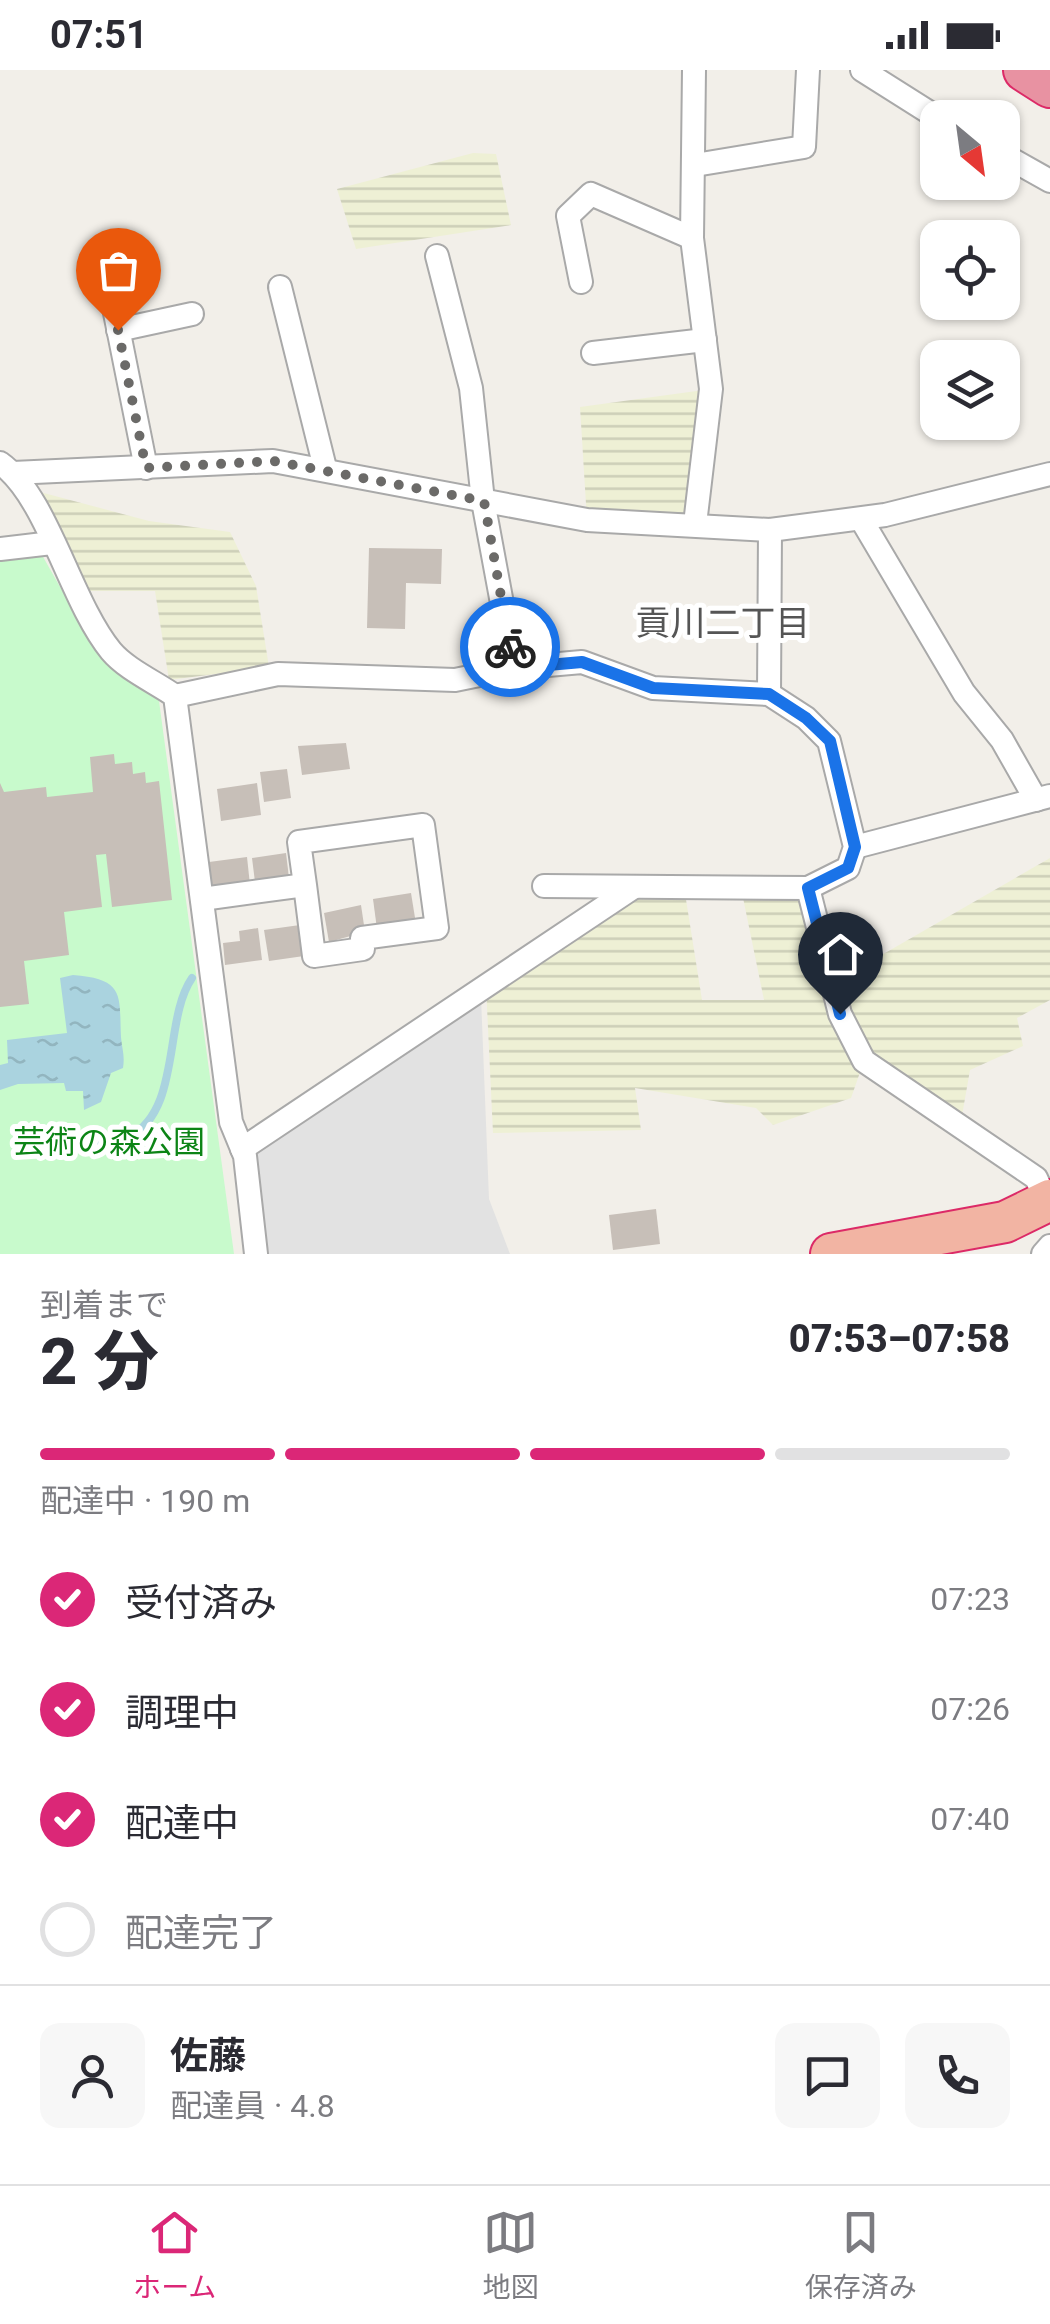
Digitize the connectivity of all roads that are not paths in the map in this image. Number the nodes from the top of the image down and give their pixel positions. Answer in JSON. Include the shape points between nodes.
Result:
{"nodes":[{"id":1,"x":694,"y":70,"type":"edge"},
{"id":2,"x":808,"y":70,"type":"edge"},
{"id":3,"x":862,"y":70,"type":"edge"},
{"id":4,"x":1025,"y":70,"type":"edge"},
{"id":5,"x":1050,"y":86,"type":"edge"},
{"id":6,"x":920,"y":107,"type":"edge"},
{"id":7,"x":1020,"y":164,"type":"edge"},
{"id":8,"x":695,"y":165,"type":"junction"},
{"id":9,"x":1050,"y":181,"type":"edge"},
{"id":10,"x":692,"y":238,"type":"junction"},
{"id":11,"x":437,"y":256,"type":"dead end"},
{"id":12,"x":581,"y":282,"type":"dead end"},
{"id":13,"x":280,"y":287,"type":"dead end"},
{"id":14,"x":112,"y":298,"type":"dead end"},
{"id":15,"x":192,"y":314,"type":"dead end"},
{"id":16,"x":118,"y":330,"type":"junction"},
{"id":17,"x":705,"y":340,"type":"junction"},
{"id":18,"x":593,"y":353,"type":"dead end"},
{"id":19,"x":7,"y":468,"type":"edge"},
{"id":20,"x":146,"y":468,"type":"junction"},
{"id":21,"x":325,"y":468,"type":"junction"},
{"id":22,"x":1050,"y":474,"type":"edge"},
{"id":23,"x":484,"y":501,"type":"junction"},
{"id":24,"x":861,"y":519,"type":"junction"},
{"id":25,"x":695,"y":524,"type":"junction"},
{"id":26,"x":770,"y":530,"type":"junction"},
{"id":27,"x":52,"y":543,"type":"junction"},
{"id":28,"x":0,"y":550,"type":"edge"},
{"id":29,"x":514,"y":668,"type":"junction"},
{"id":30,"x":769,"y":694,"type":"junction"},
{"id":31,"x":175,"y":696,"type":"junction"},
{"id":32,"x":1043,"y":798,"type":"edge"},
{"id":33,"x":855,"y":847,"type":"junction"},
{"id":34,"x":304,"y":885,"type":"junction"},
{"id":35,"x":544,"y":886,"type":"dead end"},
{"id":36,"x":634,"y":887,"type":"junction"},
{"id":37,"x":808,"y":888,"type":"junction"},
{"id":38,"x":202,"y":899,"type":"junction"},
{"id":39,"x":242,"y":1150,"type":"junction"},
{"id":40,"x":1049,"y":1201,"type":"edge"},
{"id":41,"x":1050,"y":1246,"type":"edge"},
{"id":42,"x":256,"y":1254,"type":"edge"},
{"id":43,"x":830,"y":1254,"type":"edge"},
{"id":44,"x":1043,"y":1254,"type":"edge"}],
"edges":[{"from":1,"to":8,"type":"street"},
{"from":2,"to":8,"type":"street","via":[[804,146]]},
{"from":3,"to":6,"type":"street"},
{"from":4,"to":5,"type":"highway"},
{"from":7,"to":9,"type":"street"},
{"from":8,"to":10,"type":"street"},
{"from":10,"to":12,"type":"street","via":[[591,194],[568,216]]},
{"from":10,"to":17,"type":"street"},
{"from":11,"to":23,"type":"street","via":[[471,388]]},
{"from":13,"to":21,"type":"street"},
{"from":14,"to":16,"type":"street"},
{"from":15,"to":16,"type":"street"},
{"from":16,"to":20,"type":"street"},
{"from":17,"to":18,"type":"street"},
{"from":17,"to":25,"type":"street","via":[[711,410]]},
{"from":19,"to":20,"type":"street"},
{"from":19,"to":27,"type":"street"},
{"from":20,"to":21,"type":"street","via":[[273,461]]},
{"from":21,"to":23,"type":"street"},
{"from":22,"to":24,"type":"street"},
{"from":23,"to":25,"type":"street","via":[[586,520]]},
{"from":23,"to":29,"type":"street"},
{"from":24,"to":26,"type":"street"},
{"from":24,"to":32,"type":"street","via":[[964,693]]},
{"from":25,"to":26,"type":"street"},
{"from":26,"to":30,"type":"street"},
{"from":27,"to":28,"type":"street"},
{"from":27,"to":31,"type":"street","via":[[113,653]]},
{"from":29,"to":30,"type":"street","via":[[582,662],[653,688]]},
{"from":29,"to":31,"type":"street","via":[[455,680],[278,674]]},
{"from":30,"to":33,"type":"street","via":[[830,741]]},
{"from":31,"to":38,"type":"street"},
{"from":32,"to":33,"type":"street"},
{"from":33,"to":37,"type":"street","via":[[848,868]]},
{"from":34,"to":34,"type":"street","via":[[314,956],[363,949],[362,938],[437,928],[423,824],[299,842]]},
{"from":34,"to":38,"type":"street"},
{"from":35,"to":36,"type":"street"},
{"from":36,"to":37,"type":"street"},
{"from":36,"to":39,"type":"street"},
{"from":37,"to":40,"type":"street","via":[[840,1014],[864,1061],[1036,1178]]},
{"from":38,"to":39,"type":"street","via":[[231,1122]]},
{"from":39,"to":42,"type":"street"},
{"from":40,"to":43,"type":"highway","via":[[1005,1222]]},
{"from":41,"to":44,"type":"street"}]}
